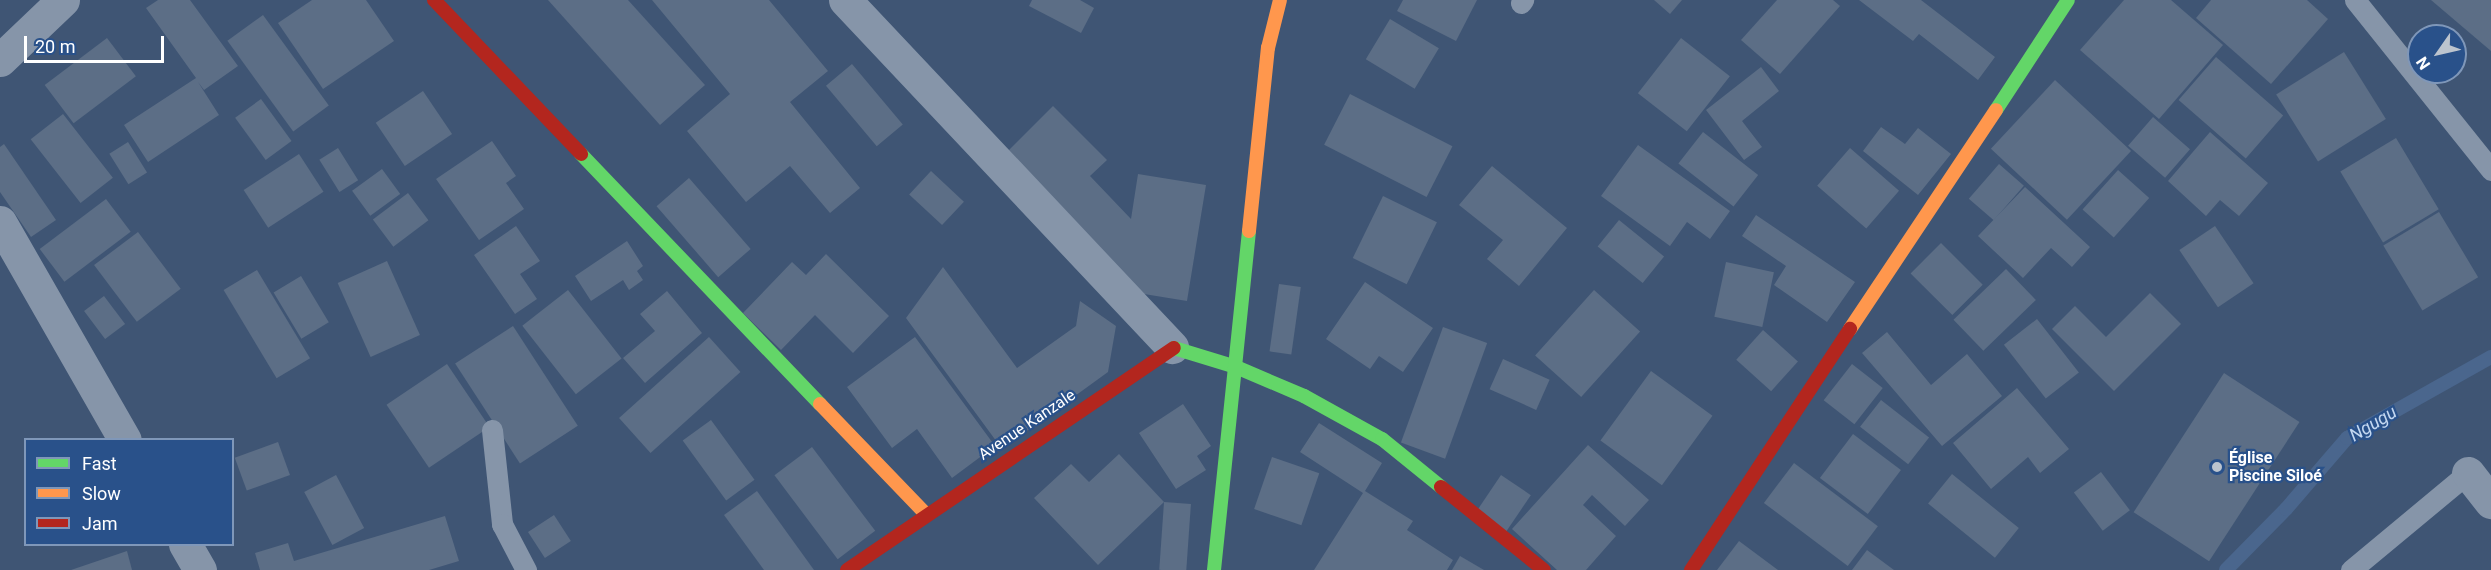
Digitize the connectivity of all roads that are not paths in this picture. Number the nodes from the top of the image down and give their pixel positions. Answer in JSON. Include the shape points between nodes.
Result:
{"nodes":[{"id":1,"x":63,"y":0,"type":"edge"},
{"id":2,"x":434,"y":0,"type":"edge"},
{"id":3,"x":845,"y":0,"type":"edge"},
{"id":4,"x":1280,"y":0,"type":"edge"},
{"id":5,"x":2068,"y":0,"type":"edge"},
{"id":6,"x":2355,"y":0,"type":"edge"},
{"id":7,"x":0,"y":60,"type":"edge"},
{"id":8,"x":2491,"y":170,"type":"edge"},
{"id":9,"x":0,"y":222,"type":"edge"},
{"id":10,"x":1172,"y":347,"type":"junction"},
{"id":11,"x":1236,"y":367,"type":"junction"},
{"id":12,"x":492,"y":430,"type":"dead end"},
{"id":13,"x":124,"y":438,"type":"edge"},
{"id":14,"x":2468,"y":473,"type":"joint"},
{"id":15,"x":2491,"y":502,"type":"edge"},
{"id":16,"x":925,"y":513,"type":"junction"},
{"id":17,"x":186,"y":546,"type":"edge"},
{"id":18,"x":200,"y":570,"type":"edge"},
{"id":19,"x":526,"y":570,"type":"edge"},
{"id":20,"x":847,"y":570,"type":"edge"},
{"id":21,"x":1214,"y":570,"type":"edge"},
{"id":22,"x":1545,"y":570,"type":"edge"},
{"id":23,"x":1691,"y":570,"type":"edge"},
{"id":24,"x":2351,"y":570,"type":"edge"}],
"edges":[{"from":1,"to":7,"type":"street"},
{"from":2,"to":16,"type":"street"},
{"from":3,"to":10,"type":"street"},
{"from":4,"to":11,"type":"street","via":[[1268,48]]},
{"from":5,"to":23,"type":"street"},
{"from":6,"to":8,"type":"lane"},
{"from":9,"to":13,"type":"street"},
{"from":10,"to":11,"type":"street"},
{"from":10,"to":16,"type":"street","name":"Avenue Kanzale"},
{"from":11,"to":21,"type":"street"},
{"from":11,"to":22,"type":"street","via":[[1304,396],[1382,440]]},
{"from":12,"to":19,"type":"lane","via":[[502,524]]},
{"from":14,"to":15,"type":"street"},
{"from":14,"to":24,"type":"lane"},
{"from":16,"to":20,"type":"street","name":"Avenue Kanzale"},
{"from":17,"to":18,"type":"street"}]}
